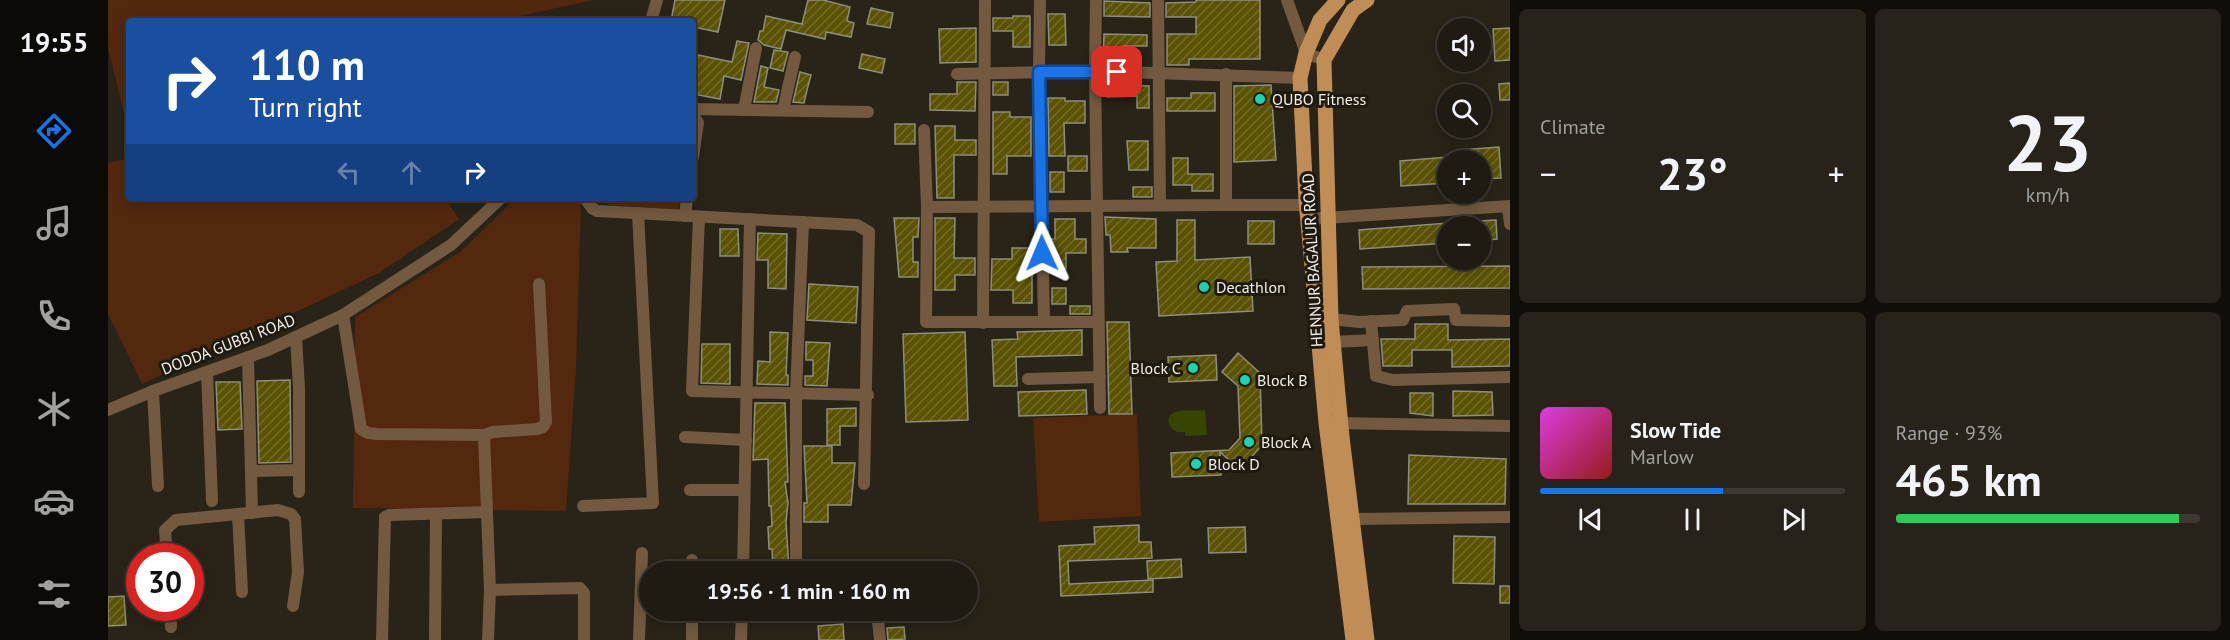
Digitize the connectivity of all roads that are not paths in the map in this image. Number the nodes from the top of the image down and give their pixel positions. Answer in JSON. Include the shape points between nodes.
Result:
{"nodes":[{"id":1,"x":657,"y":0,"type":"edge"},
{"id":2,"x":985,"y":0,"type":"edge"},
{"id":3,"x":1040,"y":0,"type":"edge"},
{"id":4,"x":1096,"y":0,"type":"edge"},
{"id":5,"x":1287,"y":0,"type":"edge"},
{"id":6,"x":1338,"y":0,"type":"edge"},
{"id":7,"x":1367,"y":0,"type":"edge"},
{"id":8,"x":1158,"y":1,"type":"edge"},
{"id":9,"x":652,"y":18,"type":"edge"},
{"id":10,"x":756,"y":48,"type":"dead end"},
{"id":11,"x":1306,"y":53,"type":"junction"},
{"id":12,"x":795,"y":57,"type":"dead end"},
{"id":13,"x":1324,"y":60,"type":"junction"},
{"id":14,"x":1095,"y":71,"type":"junction"},
{"id":15,"x":1039,"y":72,"type":"junction"},
{"id":16,"x":1159,"y":72,"type":"junction"},
{"id":17,"x":957,"y":74,"type":"dead end"},
{"id":18,"x":986,"y":74,"type":"junction"},
{"id":19,"x":1226,"y":74,"type":"junction"},
{"id":20,"x":1300,"y":78,"type":"junction"},
{"id":21,"x":744,"y":110,"type":"junction"},
{"id":22,"x":783,"y":110,"type":"junction"},
{"id":23,"x":696,"y":111,"type":"edge"},
{"id":24,"x":868,"y":112,"type":"dead end"},
{"id":25,"x":696,"y":118,"type":"edge"},
{"id":26,"x":924,"y":130,"type":"dead end"},
{"id":27,"x":696,"y":137,"type":"edge"},
{"id":28,"x":498,"y":201,"type":"edge"},
{"id":29,"x":587,"y":201,"type":"edge"},
{"id":30,"x":687,"y":201,"type":"edge"},
{"id":31,"x":1226,"y":205,"type":"junction"},
{"id":32,"x":985,"y":206,"type":"junction"},
{"id":33,"x":1040,"y":206,"type":"junction"},
{"id":34,"x":1097,"y":206,"type":"junction"},
{"id":35,"x":1160,"y":206,"type":"junction"},
{"id":36,"x":1509,"y":206,"type":"edge"},
{"id":37,"x":927,"y":207,"type":"junction"},
{"id":38,"x":1307,"y":212,"type":"junction"},
{"id":39,"x":638,"y":213,"type":"junction"},
{"id":40,"x":686,"y":216,"type":"junction"},
{"id":41,"x":699,"y":217,"type":"junction"},
{"id":42,"x":1328,"y":218,"type":"junction"},
{"id":43,"x":750,"y":219,"type":"junction"},
{"id":44,"x":803,"y":222,"type":"junction"},
{"id":45,"x":1510,"y":224,"type":"edge"},
{"id":46,"x":539,"y":284,"type":"dead end"},
{"id":47,"x":343,"y":315,"type":"junction"},
{"id":48,"x":1331,"y":319,"type":"junction"},
{"id":49,"x":1371,"y":321,"type":"junction"},
{"id":50,"x":1510,"y":321,"type":"edge"},
{"id":51,"x":1044,"y":322,"type":"junction"},
{"id":52,"x":1099,"y":322,"type":"junction"},
{"id":53,"x":983,"y":323,"type":"junction"},
{"id":54,"x":296,"y":337,"type":"junction"},
{"id":55,"x":1373,"y":340,"type":"junction"},
{"id":56,"x":1333,"y":342,"type":"junction"},
{"id":57,"x":248,"y":357,"type":"junction"},
{"id":58,"x":207,"y":372,"type":"junction"},
{"id":59,"x":1100,"y":377,"type":"junction"},
{"id":60,"x":1510,"y":377,"type":"edge"},
{"id":61,"x":1028,"y":379,"type":"dead end"},
{"id":62,"x":153,"y":391,"type":"junction"},
{"id":63,"x":747,"y":392,"type":"junction"},
{"id":64,"x":796,"y":393,"type":"junction"},
{"id":65,"x":868,"y":395,"type":"junction"},
{"id":66,"x":1100,"y":408,"type":"dead end"},
{"id":67,"x":108,"y":409,"type":"edge"},
{"id":68,"x":1326,"y":423,"type":"junction"},
{"id":69,"x":1342,"y":423,"type":"junction"},
{"id":70,"x":1510,"y":426,"type":"edge"},
{"id":71,"x":484,"y":435,"type":"junction"},
{"id":72,"x":685,"y":437,"type":"dead end"},
{"id":73,"x":746,"y":440,"type":"junction"},
{"id":74,"x":299,"y":470,"type":"junction"},
{"id":75,"x":251,"y":471,"type":"junction"},
{"id":76,"x":864,"y":484,"type":"dead end"},
{"id":77,"x":158,"y":486,"type":"dead end"},
{"id":78,"x":744,"y":489,"type":"junction"},
{"id":79,"x":690,"y":490,"type":"dead end"},
{"id":80,"x":299,"y":492,"type":"dead end"},
{"id":81,"x":212,"y":501,"type":"dead end"},
{"id":82,"x":583,"y":506,"type":"dead end"},
{"id":83,"x":487,"y":512,"type":"junction"},
{"id":84,"x":252,"y":513,"type":"junction"},
{"id":85,"x":238,"y":514,"type":"junction"},
{"id":86,"x":436,"y":514,"type":"junction"},
{"id":87,"x":1510,"y":517,"type":"edge"},
{"id":88,"x":1353,"y":519,"type":"junction"},
{"id":89,"x":166,"y":543,"type":"edge"},
{"id":90,"x":642,"y":553,"type":"dead end"},
{"id":91,"x":643,"y":561,"type":"edge"},
{"id":92,"x":743,"y":561,"type":"edge"},
{"id":93,"x":796,"y":561,"type":"edge"},
{"id":94,"x":490,"y":590,"type":"junction"},
{"id":95,"x":242,"y":592,"type":"dead end"},
{"id":96,"x":293,"y":606,"type":"dead end"},
{"id":97,"x":171,"y":621,"type":"edge"},
{"id":98,"x":641,"y":621,"type":"edge"},
{"id":99,"x":692,"y":621,"type":"edge"},
{"id":100,"x":742,"y":621,"type":"edge"},
{"id":101,"x":878,"y":621,"type":"edge"},
{"id":102,"x":171,"y":627,"type":"dead end"},
{"id":103,"x":382,"y":640,"type":"edge"},
{"id":104,"x":435,"y":640,"type":"edge"},
{"id":105,"x":488,"y":640,"type":"edge"},
{"id":106,"x":584,"y":640,"type":"edge"},
{"id":107,"x":639,"y":640,"type":"edge"},
{"id":108,"x":692,"y":640,"type":"edge"},
{"id":109,"x":741,"y":640,"type":"edge"},
{"id":110,"x":880,"y":640,"type":"edge"},
{"id":111,"x":1353,"y":640,"type":"edge"},
{"id":112,"x":1367,"y":640,"type":"edge"}],
"edges":[{"from":1,"to":9,"type":"street"},
{"from":2,"to":18,"type":"street"},
{"from":3,"to":15,"type":"street"},
{"from":4,"to":14,"type":"street"},
{"from":5,"to":11,"type":"street"},
{"from":6,"to":11,"type":"main road","name":"HENNUR BAGALUR ROAD","via":[[1320,20]]},
{"from":7,"to":13,"type":"main road","via":[[1353,10]]},
{"from":8,"to":16,"type":"street"},
{"from":10,"to":21,"type":"street"},
{"from":11,"to":13,"type":"street"},
{"from":11,"to":20,"type":"main road","name":"HENNUR BAGALUR ROAD"},
{"from":12,"to":22,"type":"street"},
{"from":13,"to":42,"type":"main road","name":"HENNUR BAGALUR ROAD"},
{"from":14,"to":15,"type":"street"},
{"from":14,"to":16,"type":"street"},
{"from":14,"to":34,"type":"street"},
{"from":15,"to":18,"type":"street"},
{"from":15,"to":33,"type":"street"},
{"from":16,"to":19,"type":"street"},
{"from":16,"to":35,"type":"street"},
{"from":17,"to":18,"type":"street"},
{"from":18,"to":32,"type":"street"},
{"from":19,"to":20,"type":"street"},
{"from":19,"to":31,"type":"street"},
{"from":20,"to":38,"type":"main road","name":"HENNUR BAGALUR ROAD"},
{"from":21,"to":22,"type":"street"},
{"from":21,"to":23,"type":"street"},
{"from":22,"to":24,"type":"street"},
{"from":25,"to":27,"type":"street"},
{"from":26,"to":37,"type":"street"},
{"from":28,"to":47,"type":"street","name":"DODDA GUBBI ROAD","via":[[451,245]]},
{"from":29,"to":39,"type":"street","via":[[597,211]]},
{"from":30,"to":40,"type":"street"},
{"from":31,"to":35,"type":"street"},
{"from":31,"to":38,"type":"street"},
{"from":32,"to":33,"type":"street"},
{"from":32,"to":37,"type":"street"},
{"from":32,"to":53,"type":"street"},
{"from":33,"to":34,"type":"street"},
{"from":33,"to":51,"type":"street"},
{"from":34,"to":35,"type":"street"},
{"from":34,"to":52,"type":"street"},
{"from":36,"to":42,"type":"street"},
{"from":36,"to":45,"type":"street"},
{"from":37,"to":53,"type":"street","via":[[926,322]]},
{"from":38,"to":42,"type":"street"},
{"from":38,"to":68,"type":"main road","name":"HENNUR BAGALUR ROAD"},
{"from":39,"to":40,"type":"street"},
{"from":39,"to":82,"type":"street","via":[[653,503]]},
{"from":40,"to":41,"type":"street"},
{"from":41,"to":43,"type":"street"},
{"from":41,"to":63,"type":"street","via":[[692,391]]},
{"from":42,"to":48,"type":"main road","name":"HENNUR BAGALUR ROAD"},
{"from":43,"to":44,"type":"street"},
{"from":43,"to":63,"type":"street"},
{"from":44,"to":64,"type":"street"},
{"from":44,"to":65,"type":"street","via":[[857,225],[869,232]]},
{"from":46,"to":71,"type":"street","via":[[546,422],[537,429]]},
{"from":47,"to":54,"type":"street","name":"DODDA GUBBI ROAD"},
{"from":47,"to":71,"type":"street","via":[[361,429],[377,434]]},
{"from":48,"to":49,"type":"street"},
{"from":48,"to":56,"type":"main road","name":"HENNUR BAGALUR ROAD"},
{"from":49,"to":50,"type":"street","via":[[1403,320],[1407,311],[1454,309],[1456,320]]},
{"from":49,"to":55,"type":"street"},
{"from":51,"to":52,"type":"street"},
{"from":51,"to":53,"type":"street"},
{"from":52,"to":59,"type":"street"},
{"from":54,"to":57,"type":"street","name":"DODDA GUBBI ROAD"},
{"from":54,"to":74,"type":"street"},
{"from":55,"to":56,"type":"street"},
{"from":55,"to":60,"type":"street","via":[[1376,376],[1393,380]]},
{"from":56,"to":69,"type":"main road","name":"HENNUR BAGALUR ROAD"},
{"from":57,"to":58,"type":"street","name":"DODDA GUBBI ROAD"},
{"from":57,"to":75,"type":"street"},
{"from":58,"to":62,"type":"street","name":"DODDA GUBBI ROAD"},
{"from":58,"to":81,"type":"street"},
{"from":59,"to":61,"type":"street"},
{"from":59,"to":66,"type":"street"},
{"from":62,"to":67,"type":"street","name":"DODDA GUBBI ROAD"},
{"from":62,"to":77,"type":"street"},
{"from":63,"to":64,"type":"street"},
{"from":63,"to":73,"type":"street"},
{"from":64,"to":65,"type":"street"},
{"from":64,"to":93,"type":"street"},
{"from":65,"to":76,"type":"street"},
{"from":68,"to":69,"type":"street"},
{"from":68,"to":111,"type":"main road","name":"HENNUR BAGALUR ROAD"},
{"from":69,"to":70,"type":"street"},
{"from":69,"to":88,"type":"main road","name":"HENNUR BAGALUR ROAD"},
{"from":71,"to":83,"type":"street"},
{"from":72,"to":73,"type":"street"},
{"from":73,"to":78,"type":"street"},
{"from":74,"to":75,"type":"street"},
{"from":74,"to":80,"type":"street"},
{"from":75,"to":84,"type":"street"},
{"from":78,"to":79,"type":"street"},
{"from":78,"to":92,"type":"street"},
{"from":83,"to":86,"type":"street"},
{"from":83,"to":94,"type":"street"},
{"from":84,"to":85,"type":"street"},
{"from":84,"to":96,"type":"street","via":[[278,510],[296,519],[298,572]]},
{"from":85,"to":89,"type":"street","via":[[176,520],[165,530]]},
{"from":85,"to":95,"type":"street"},
{"from":86,"to":103,"type":"street","via":[[384,517]]},
{"from":86,"to":104,"type":"street"},
{"from":87,"to":88,"type":"street"},
{"from":88,"to":112,"type":"main road","name":"HENNUR BAGALUR ROAD"},
{"from":90,"to":91,"type":"street"},
{"from":94,"to":105,"type":"street"},
{"from":94,"to":106,"type":"street","via":[[580,588],[584,592]]},
{"from":97,"to":102,"type":"street"},
{"from":98,"to":107,"type":"street"},
{"from":99,"to":108,"type":"street"},
{"from":100,"to":109,"type":"street"},
{"from":101,"to":110,"type":"street"}]}
